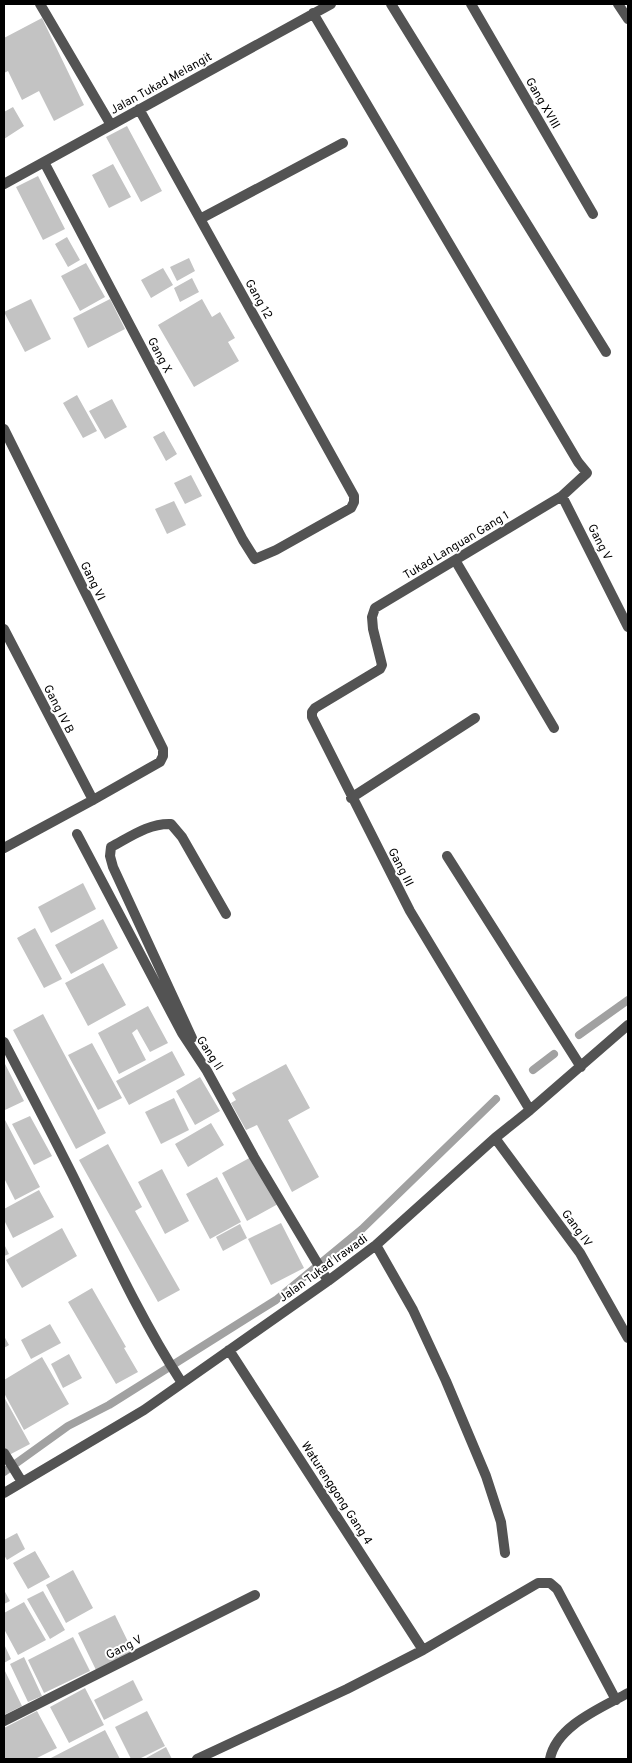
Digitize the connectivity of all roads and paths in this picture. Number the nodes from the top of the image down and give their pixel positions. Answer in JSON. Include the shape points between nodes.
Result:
{"nodes":[{"id":1,"x":40,"y":4,"type":"edge"},
{"id":2,"x":331,"y":4,"type":"edge"},
{"id":3,"x":391,"y":4,"type":"edge"},
{"id":4,"x":471,"y":4,"type":"edge"},
{"id":5,"x":618,"y":4,"type":"edge"},
{"id":6,"x":313,"y":13,"type":"junction"},
{"id":7,"x":628,"y":20,"type":"edge"},
{"id":8,"x":139,"y":109,"type":"junction"},
{"id":9,"x":111,"y":125,"type":"junction"},
{"id":10,"x":343,"y":143,"type":"dead end"},
{"id":11,"x":44,"y":162,"type":"junction"},
{"id":12,"x":4,"y":184,"type":"edge"},
{"id":13,"x":593,"y":214,"type":"dead end"},
{"id":14,"x":200,"y":219,"type":"junction"},
{"id":15,"x":606,"y":352,"type":"dead end"},
{"id":16,"x":4,"y":429,"type":"edge"},
{"id":17,"x":562,"y":496,"type":"junction"},
{"id":18,"x":354,"y":502,"type":"joint"},
{"id":19,"x":455,"y":560,"type":"junction"},
{"id":20,"x":628,"y":627,"type":"edge"},
{"id":21,"x":4,"y":629,"type":"edge"},
{"id":22,"x":380,"y":654,"type":"joint"},
{"id":23,"x":475,"y":718,"type":"dead end"},
{"id":24,"x":554,"y":728,"type":"dead end"},
{"id":25,"x":352,"y":798,"type":"junction"},
{"id":26,"x":93,"y":800,"type":"junction"},
{"id":27,"x":77,"y":834,"type":"dead end"},
{"id":28,"x":5,"y":845,"type":"edge"},
{"id":29,"x":447,"y":856,"type":"dead end"},
{"id":30,"x":226,"y":914,"type":"dead end"},
{"id":31,"x":628,"y":1025,"type":"edge"},
{"id":32,"x":4,"y":1042,"type":"edge"},
{"id":33,"x":581,"y":1066,"type":"junction"},
{"id":34,"x":207,"y":1071,"type":"junction"},
{"id":35,"x":530,"y":1110,"type":"junction"},
{"id":36,"x":495,"y":1138,"type":"junction"},
{"id":37,"x":376,"y":1245,"type":"junction"},
{"id":38,"x":327,"y":1280,"type":"junction"},
{"id":39,"x":628,"y":1338,"type":"edge"},
{"id":40,"x":229,"y":1350,"type":"junction"},
{"id":41,"x":182,"y":1383,"type":"junction"},
{"id":42,"x":5,"y":1454,"type":"edge"},
{"id":43,"x":19,"y":1478,"type":"junction"},
{"id":44,"x":4,"y":1493,"type":"edge"},
{"id":45,"x":505,"y":1552,"type":"dead end"},
{"id":46,"x":255,"y":1595,"type":"dead end"},
{"id":47,"x":423,"y":1650,"type":"junction"},
{"id":48,"x":628,"y":1693,"type":"edge"},
{"id":49,"x":616,"y":1700,"type":"junction"},
{"id":50,"x":4,"y":1721,"type":"edge"},
{"id":51,"x":197,"y":1759,"type":"edge"},
{"id":52,"x":550,"y":1759,"type":"edge"}],
"edges":[{"from":1,"to":9,"type":"street"},
{"from":2,"to":6,"type":"street","name":"Jalan Tukad Melangit"},
{"from":3,"to":15,"type":"street"},
{"from":4,"to":13,"type":"street","name":"Gang XVIII"},
{"from":5,"to":7,"type":"street"},
{"from":6,"to":8,"type":"street","name":"Jalan Tukad Melangit"},
{"from":6,"to":17,"type":"street","name":"Tukad Languan Gang 1","via":[[587,473]]},
{"from":8,"to":9,"type":"street","name":"Jalan Tukad Melangit"},
{"from":8,"to":14,"type":"street","name":"Gang 12"},
{"from":9,"to":11,"type":"street","name":"Jalan Tukad Melangit"},
{"from":10,"to":14,"type":"street"},
{"from":11,"to":12,"type":"street","name":"Jalan Tukad Melangit"},
{"from":11,"to":18,"type":"street","name":"Gang X","via":[[255,559],[343,513]]},
{"from":14,"to":18,"type":"street","name":"Gang 12","via":[[354,496]]},
{"from":16,"to":26,"type":"street","name":"Gang VI","via":[[163,749],[160,762]]},
{"from":17,"to":19,"type":"street","name":"Tukad Languan Gang 1"},
{"from":17,"to":20,"type":"street","name":"Gang V"},
{"from":19,"to":22,"type":"street","name":"Tukad Languan Gang 1","via":[[374,608],[373,629]]},
{"from":19,"to":24,"type":"street"},
{"from":21,"to":26,"type":"street","name":"Gang IV B"},
{"from":22,"to":25,"type":"street","name":"Gang III","via":[[380,669],[312,712]]},
{"from":23,"to":25,"type":"street"},
{"from":25,"to":35,"type":"street","name":"Gang III","via":[[410,911]]},
{"from":26,"to":28,"type":"street"},
{"from":27,"to":34,"type":"street","name":"Gang II","via":[[182,1033]]},
{"from":29,"to":33,"type":"street"},
{"from":30,"to":34,"type":"street","via":[[182,836],[171,824],[150,826],[111,847],[113,867]]},
{"from":31,"to":33,"type":"street","name":"Jalan Tukad Irawadi"},
{"from":32,"to":41,"type":"street","via":[[126,1286]]},
{"from":33,"to":35,"type":"street","name":"Jalan Tukad Irawadi"},
{"from":34,"to":38,"type":"street","name":"Gang II"},
{"from":35,"to":36,"type":"street","name":"Jalan Tukad Irawadi"},
{"from":36,"to":37,"type":"street","name":"Jalan Tukad Irawadi"},
{"from":36,"to":39,"type":"street","name":"Gang IV","via":[[580,1252]]},
{"from":37,"to":38,"type":"street","name":"Jalan Tukad Irawadi"},
{"from":37,"to":45,"type":"street","via":[[412,1310],[468,1433],[501,1522]]},
{"from":38,"to":40,"type":"street","name":"Jalan Tukad Irawadi"},
{"from":40,"to":41,"type":"street","name":"Jalan Tukad Irawadi"},
{"from":40,"to":47,"type":"street","name":"Waturenggong Gang 4"},
{"from":41,"to":43,"type":"street","name":"Jalan Tukad Irawadi","via":[[144,1410]]},
{"from":42,"to":43,"type":"street"},
{"from":43,"to":44,"type":"street","name":"Jalan Tukad Irawadi"},
{"from":46,"to":50,"type":"street","name":"Gang V"},
{"from":47,"to":49,"type":"street","via":[[538,1582],[550,1583],[557,1589]]},
{"from":47,"to":51,"type":"street"},
{"from":48,"to":49,"type":"street"},
{"from":49,"to":52,"type":"street","via":[[568,1728],[557,1740]]}]}
